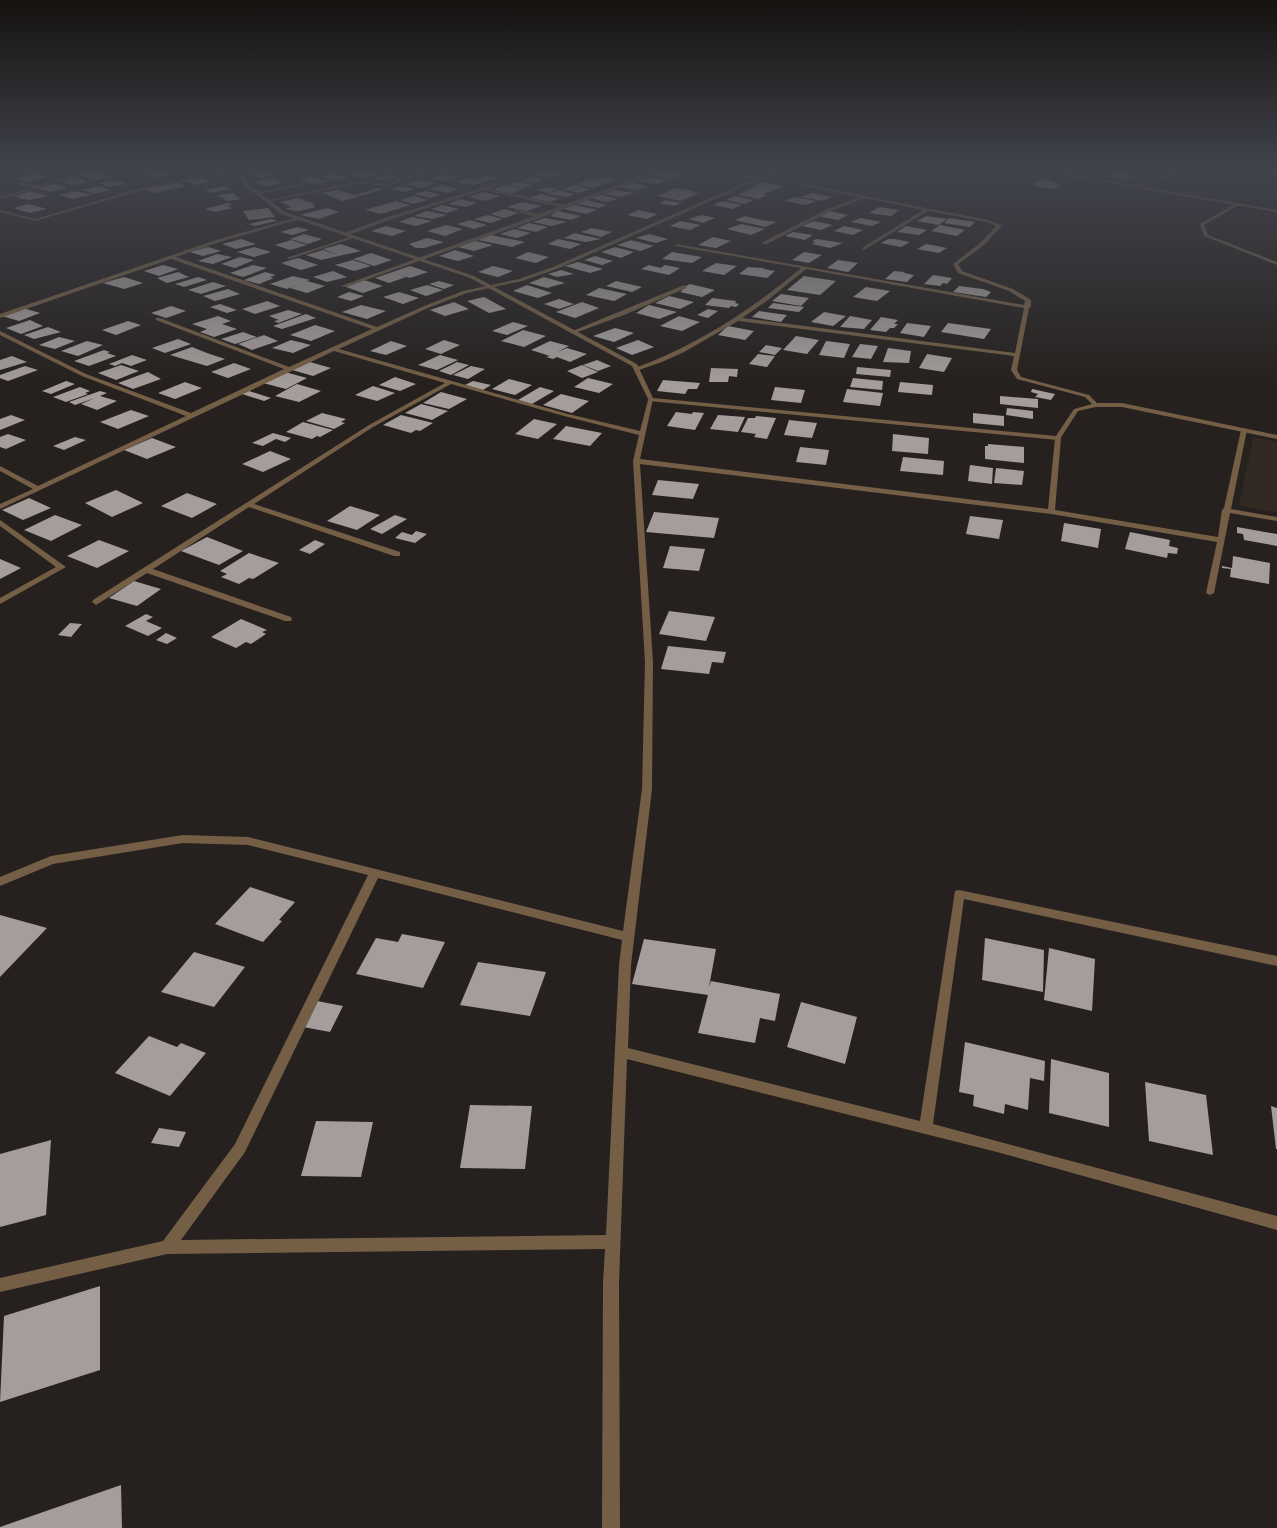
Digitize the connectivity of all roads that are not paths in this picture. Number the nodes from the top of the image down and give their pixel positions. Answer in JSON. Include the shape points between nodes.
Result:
{"nodes":[{"id":1,"x":211,"y":242,"type":"edge"},
{"id":2,"x":338,"y":242,"type":"edge"},
{"id":3,"x":371,"y":242,"type":"edge"},
{"id":4,"x":468,"y":242,"type":"edge"},
{"id":5,"x":613,"y":242,"type":"edge"},
{"id":6,"x":875,"y":242,"type":"edge"},
{"id":7,"x":984,"y":242,"type":"edge"},
{"id":8,"x":1222,"y":242,"type":"edge"},
{"id":9,"x":677,"y":245,"type":"dead end"},
{"id":10,"x":864,"y":249,"type":"dead end"},
{"id":11,"x":170,"y":257,"type":"junction"},
{"id":12,"x":288,"y":258,"type":"dead end"},
{"id":13,"x":421,"y":259,"type":"junction"},
{"id":14,"x":1277,"y":264,"type":"edge"},
{"id":15,"x":804,"y":268,"type":"junction"},
{"id":16,"x":344,"y":286,"type":"dead end"},
{"id":17,"x":489,"y":286,"type":"junction"},
{"id":18,"x":684,"y":287,"type":"dead end"},
{"id":19,"x":1028,"y":307,"type":"junction"},
{"id":20,"x":0,"y":316,"type":"edge"},
{"id":21,"x":158,"y":319,"type":"dead end"},
{"id":22,"x":737,"y":319,"type":"junction"},
{"id":23,"x":377,"y":329,"type":"junction"},
{"id":24,"x":573,"y":332,"type":"junction"},
{"id":25,"x":0,"y":333,"type":"edge"},
{"id":26,"x":334,"y":349,"type":"junction"},
{"id":27,"x":1018,"y":355,"type":"junction"},
{"id":28,"x":289,"y":369,"type":"junction"},
{"id":29,"x":637,"y":369,"type":"junction"},
{"id":30,"x":451,"y":382,"type":"junction"},
{"id":31,"x":651,"y":400,"type":"junction"},
{"id":32,"x":1096,"y":405,"type":"junction"},
{"id":33,"x":193,"y":416,"type":"junction"},
{"id":34,"x":1244,"y":430,"type":"junction"},
{"id":35,"x":642,"y":434,"type":"junction"},
{"id":36,"x":1277,"y":437,"type":"edge"},
{"id":37,"x":1058,"y":438,"type":"junction"},
{"id":38,"x":636,"y":461,"type":"junction"},
{"id":39,"x":0,"y":468,"type":"edge"},
{"id":40,"x":37,"y":488,"type":"junction"},
{"id":41,"x":250,"y":505,"type":"junction"},
{"id":42,"x":0,"y":507,"type":"edge"},
{"id":43,"x":1226,"y":510,"type":"junction"},
{"id":44,"x":1051,"y":512,"type":"junction"},
{"id":45,"x":1277,"y":519,"type":"edge"},
{"id":46,"x":0,"y":522,"type":"edge"},
{"id":47,"x":1220,"y":540,"type":"junction"},
{"id":48,"x":397,"y":554,"type":"dead end"},
{"id":49,"x":147,"y":570,"type":"junction"},
{"id":50,"x":1210,"y":593,"type":"dead end"},
{"id":51,"x":0,"y":601,"type":"edge"},
{"id":52,"x":96,"y":602,"type":"dead end"},
{"id":53,"x":288,"y":619,"type":"dead end"},
{"id":54,"x":375,"y":873,"type":"junction"},
{"id":55,"x":0,"y":882,"type":"edge"},
{"id":56,"x":628,"y":937,"type":"junction"},
{"id":57,"x":1277,"y":961,"type":"edge"},
{"id":58,"x":621,"y":1052,"type":"junction"},
{"id":59,"x":926,"y":1128,"type":"junction"},
{"id":60,"x":1277,"y":1223,"type":"edge"},
{"id":61,"x":613,"y":1242,"type":"junction"},
{"id":62,"x":167,"y":1247,"type":"junction"},
{"id":63,"x":0,"y":1285,"type":"edge"},
{"id":64,"x":611,"y":1528,"type":"edge"}],
"edges":[{"from":1,"to":11,"type":"street"},
{"from":2,"to":12,"type":"street"},
{"from":3,"to":13,"type":"street"},
{"from":4,"to":13,"type":"street"},
{"from":5,"to":17,"type":"street","via":[[555,268]]},
{"from":6,"to":10,"type":"street"},
{"from":7,"to":19,"type":"street","via":[[955,264],[960,272],[1011,290],[1028,300]]},
{"from":8,"to":14,"type":"street"},
{"from":9,"to":15,"type":"street"},
{"from":11,"to":20,"type":"street"},
{"from":11,"to":23,"type":"street"},
{"from":13,"to":16,"type":"street"},
{"from":13,"to":17,"type":"street"},
{"from":15,"to":19,"type":"street"},
{"from":15,"to":22,"type":"street","via":[[777,292]]},
{"from":17,"to":23,"type":"street","via":[[458,295]]},
{"from":17,"to":24,"type":"street"},
{"from":18,"to":24,"type":"street"},
{"from":19,"to":27,"type":"street"},
{"from":21,"to":28,"type":"street"},
{"from":22,"to":27,"type":"street"},
{"from":22,"to":29,"type":"street","via":[[666,360]]},
{"from":23,"to":26,"type":"street"},
{"from":24,"to":29,"type":"street"},
{"from":25,"to":33,"type":"street","via":[[84,375]]},
{"from":26,"to":28,"type":"street"},
{"from":26,"to":30,"type":"street"},
{"from":27,"to":32,"type":"street","via":[[1014,370],[1019,378],[1087,396]]},
{"from":28,"to":33,"type":"street"},
{"from":29,"to":31,"type":"street"},
{"from":30,"to":35,"type":"street"},
{"from":30,"to":41,"type":"street","via":[[371,426]]},
{"from":31,"to":35,"type":"street"},
{"from":31,"to":37,"type":"street"},
{"from":32,"to":34,"type":"street","via":[[1122,405]]},
{"from":32,"to":37,"type":"street","via":[[1076,410]]},
{"from":33,"to":40,"type":"street"},
{"from":34,"to":36,"type":"street"},
{"from":34,"to":43,"type":"street"},
{"from":35,"to":38,"type":"street"},
{"from":37,"to":44,"type":"street"},
{"from":38,"to":44,"type":"street"},
{"from":38,"to":56,"type":"street","via":[[649,662],[646,789]]},
{"from":39,"to":40,"type":"street"},
{"from":40,"to":42,"type":"street"},
{"from":41,"to":48,"type":"street"},
{"from":41,"to":49,"type":"street"},
{"from":43,"to":45,"type":"street"},
{"from":43,"to":47,"type":"street"},
{"from":44,"to":47,"type":"street"},
{"from":46,"to":51,"type":"street","via":[[62,567]]},
{"from":47,"to":50,"type":"street"},
{"from":49,"to":52,"type":"street"},
{"from":49,"to":53,"type":"street"},
{"from":54,"to":55,"type":"street","via":[[248,841],[183,839],[51,860]]},
{"from":54,"to":56,"type":"street"},
{"from":54,"to":62,"type":"street","via":[[240,1148]]},
{"from":56,"to":58,"type":"street"},
{"from":57,"to":59,"type":"street","via":[[959,894]]},
{"from":58,"to":59,"type":"street"},
{"from":58,"to":61,"type":"street"},
{"from":59,"to":60,"type":"street"},
{"from":61,"to":62,"type":"street"},
{"from":61,"to":64,"type":"street"},
{"from":62,"to":63,"type":"street"}]}
